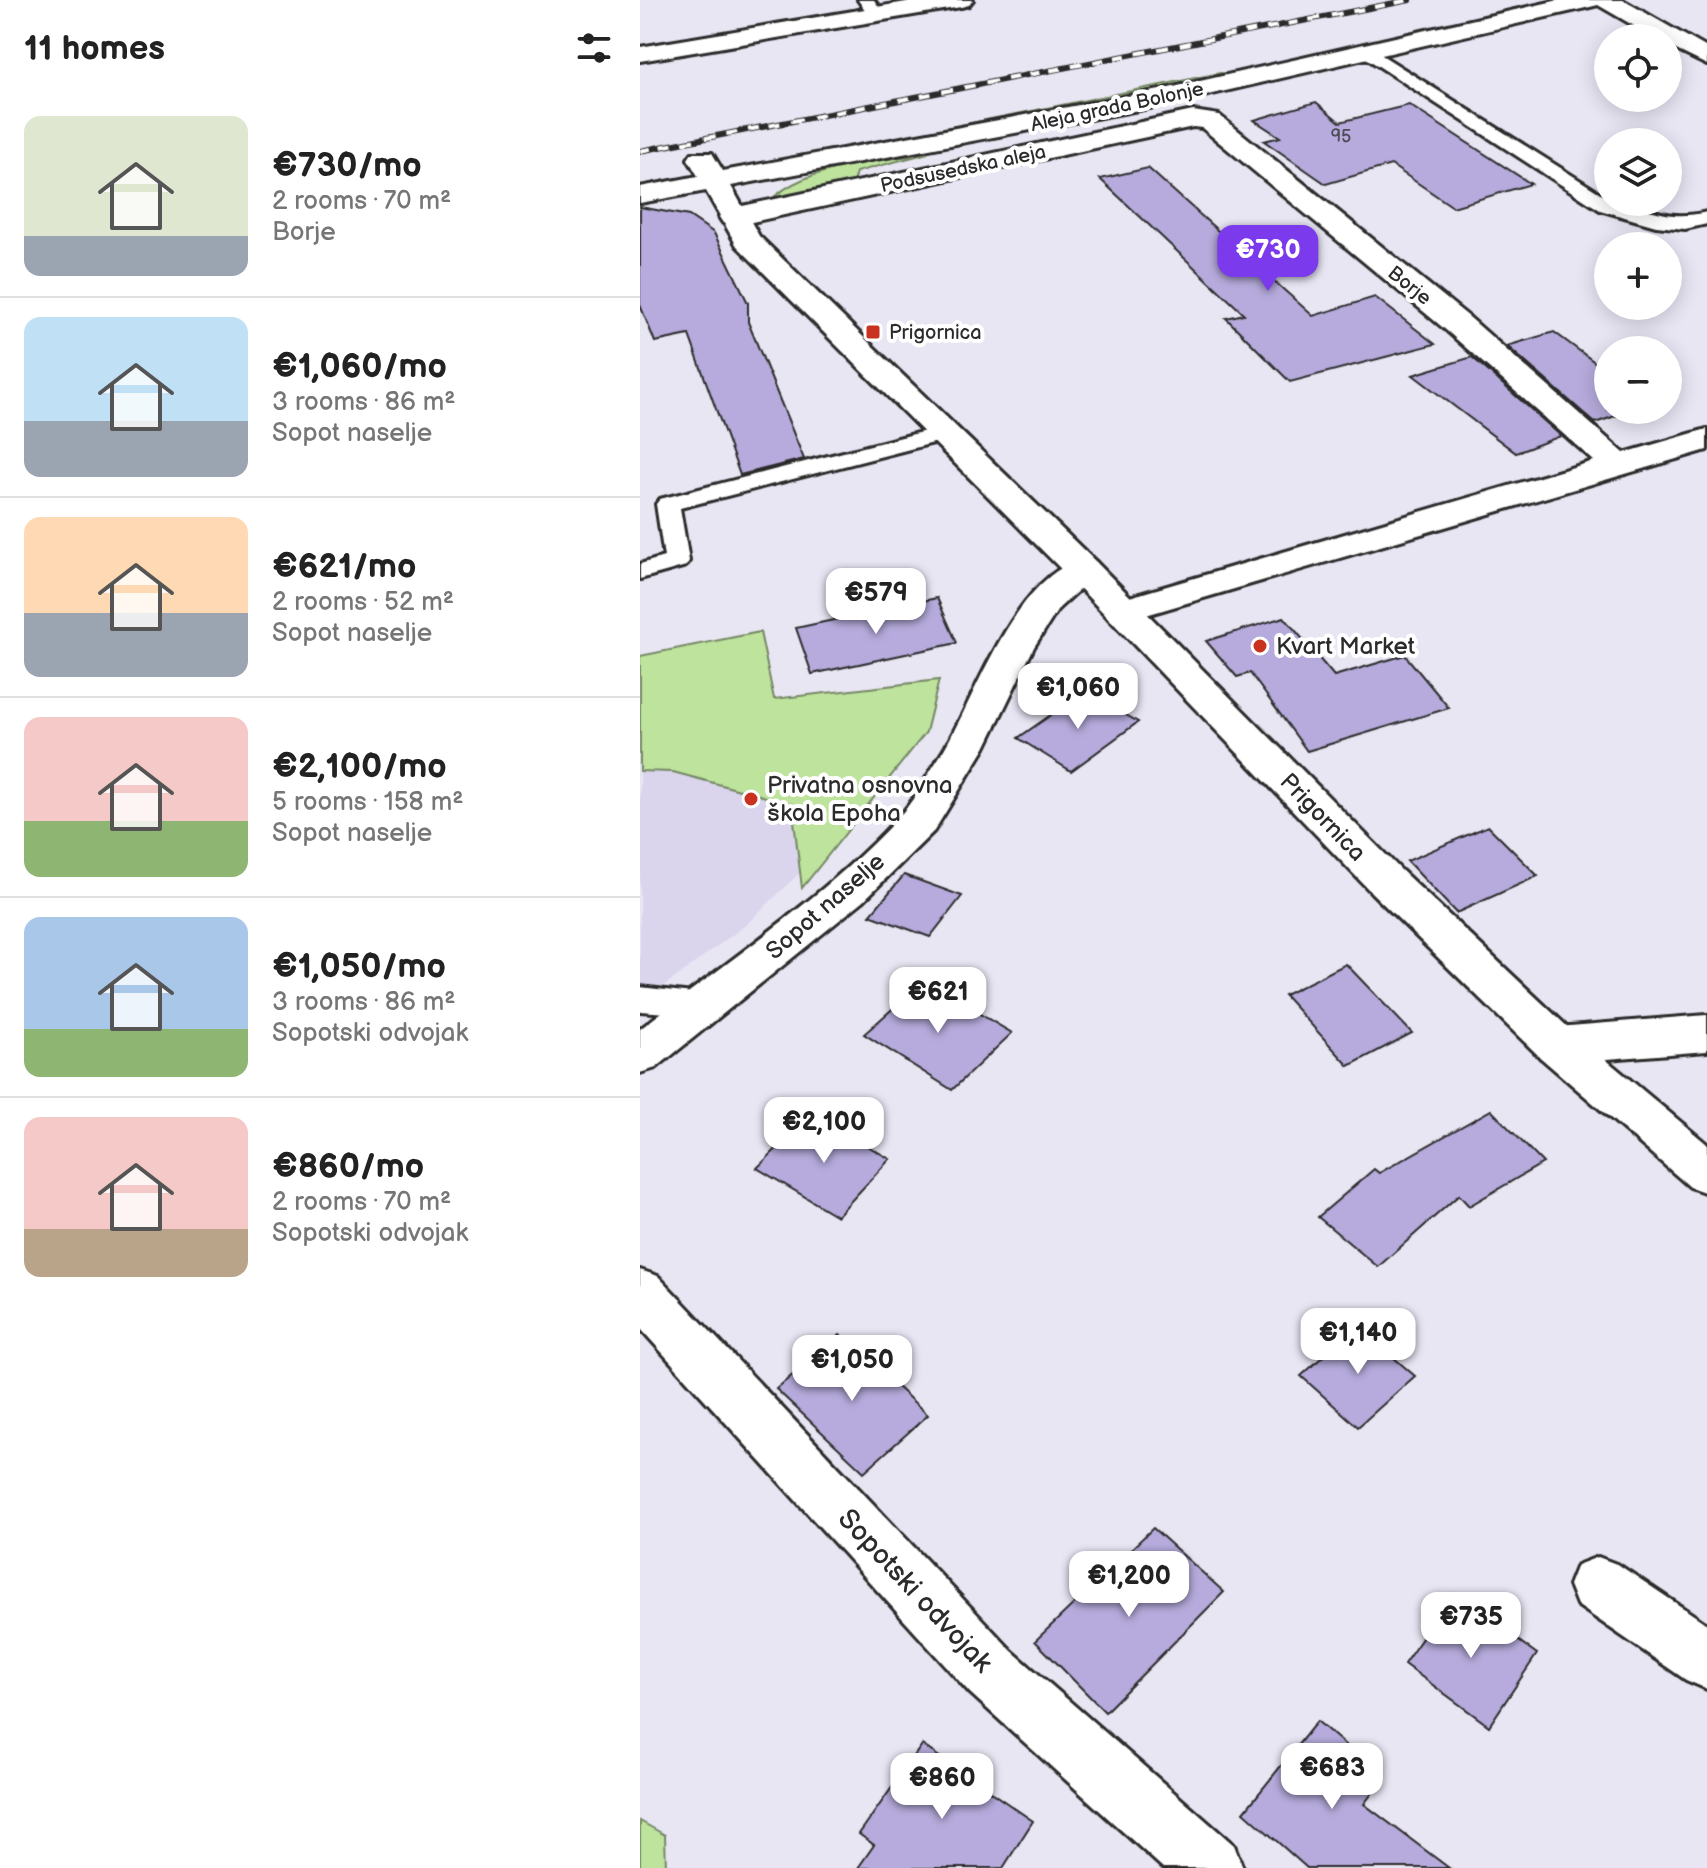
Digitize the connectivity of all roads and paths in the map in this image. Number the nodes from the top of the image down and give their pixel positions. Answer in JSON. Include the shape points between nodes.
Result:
{"nodes":[{"id":1,"x":961,"y":0,"type":"edge"},
{"id":2,"x":1582,"y":0,"type":"edge"},
{"id":3,"x":1590,"y":0,"type":"edge"},
{"id":4,"x":1606,"y":0,"type":"edge"},
{"id":5,"x":872,"y":8,"type":"edge"},
{"id":6,"x":1369,"y":52,"type":"junction"},
{"id":7,"x":640,"y":54,"type":"edge"},
{"id":8,"x":1707,"y":58,"type":"edge"},
{"id":9,"x":1193,"y":119,"type":"joint"},
{"id":10,"x":640,"y":171,"type":"edge"},
{"id":11,"x":708,"y":171,"type":"junction"},
{"id":12,"x":640,"y":195,"type":"edge"},
{"id":13,"x":733,"y":217,"type":"junction"},
{"id":14,"x":1707,"y":218,"type":"edge"},
{"id":15,"x":941,"y":434,"type":"junction"},
{"id":16,"x":1707,"y":439,"type":"edge"},
{"id":17,"x":1619,"y":466,"type":"junction"},
{"id":18,"x":1083,"y":570,"type":"junction"},
{"id":19,"x":640,"y":572,"type":"edge"},
{"id":20,"x":1122,"y":611,"type":"junction"},
{"id":21,"x":640,"y":999,"type":"edge"},
{"id":22,"x":708,"y":1004,"type":"junction"},
{"id":23,"x":1707,"y":1033,"type":"edge"},
{"id":24,"x":1557,"y":1045,"type":"junction"},
{"id":25,"x":640,"y":1055,"type":"edge"},
{"id":26,"x":1707,"y":1173,"type":"edge"},
{"id":27,"x":640,"y":1292,"type":"edge"},
{"id":28,"x":1598,"y":1585,"type":"dead end"},
{"id":29,"x":1707,"y":1659,"type":"edge"},
{"id":30,"x":1211,"y":1868,"type":"edge"}],
"edges":[{"from":1,"to":5,"type":"street"},
{"from":2,"to":11,"type":"street","name":"Aleja grada Bolonje","via":[[1429,24]]},
{"from":3,"to":6,"type":"street","name":"Aleja grada Bolonje"},
{"from":4,"to":8,"type":"street"},
{"from":5,"to":7,"type":"street"},
{"from":6,"to":11,"type":"street","name":"Aleja grada Bolonje","via":[[1120,106]]},
{"from":6,"to":14,"type":"lane","via":[[1607,206],[1656,220],[1685,223]]},
{"from":9,"to":13,"type":"street","name":"Podsusedska aleja"},
{"from":9,"to":17,"type":"street","name":"Borje","via":[[1210,121],[1226,133],[1458,324]]},
{"from":10,"to":11,"type":"street","name":"Aleja grada Bolonje"},
{"from":11,"to":12,"type":"street","name":"Aleja grada Bolonje"},
{"from":11,"to":13,"type":"street","name":"Prigornica"},
{"from":13,"to":15,"type":"street","name":"Prigornica","via":[[747,240]]},
{"from":15,"to":18,"type":"street","name":"Prigornica"},
{"from":15,"to":19,"type":"lane","via":[[668,504],[677,561]]},
{"from":16,"to":17,"type":"street"},
{"from":17,"to":20,"type":"street"},
{"from":18,"to":20,"type":"street","name":"Prigornica"},
{"from":18,"to":22,"type":"street","name":"Sopot naselje","via":[[1046,600],[1015,647],[965,748],[919,821],[848,890]]},
{"from":20,"to":24,"type":"street","name":"Prigornica","via":[[1387,882]]},
{"from":21,"to":22,"type":"lane"},
{"from":22,"to":25,"type":"street","name":"Sopot naselje"},
{"from":23,"to":24,"type":"street"},
{"from":24,"to":26,"type":"street","name":"Prigornica"},
{"from":27,"to":30,"type":"street","name":"Sopotski odvojak","via":[[991,1672]]},
{"from":28,"to":29,"type":"street"}]}
